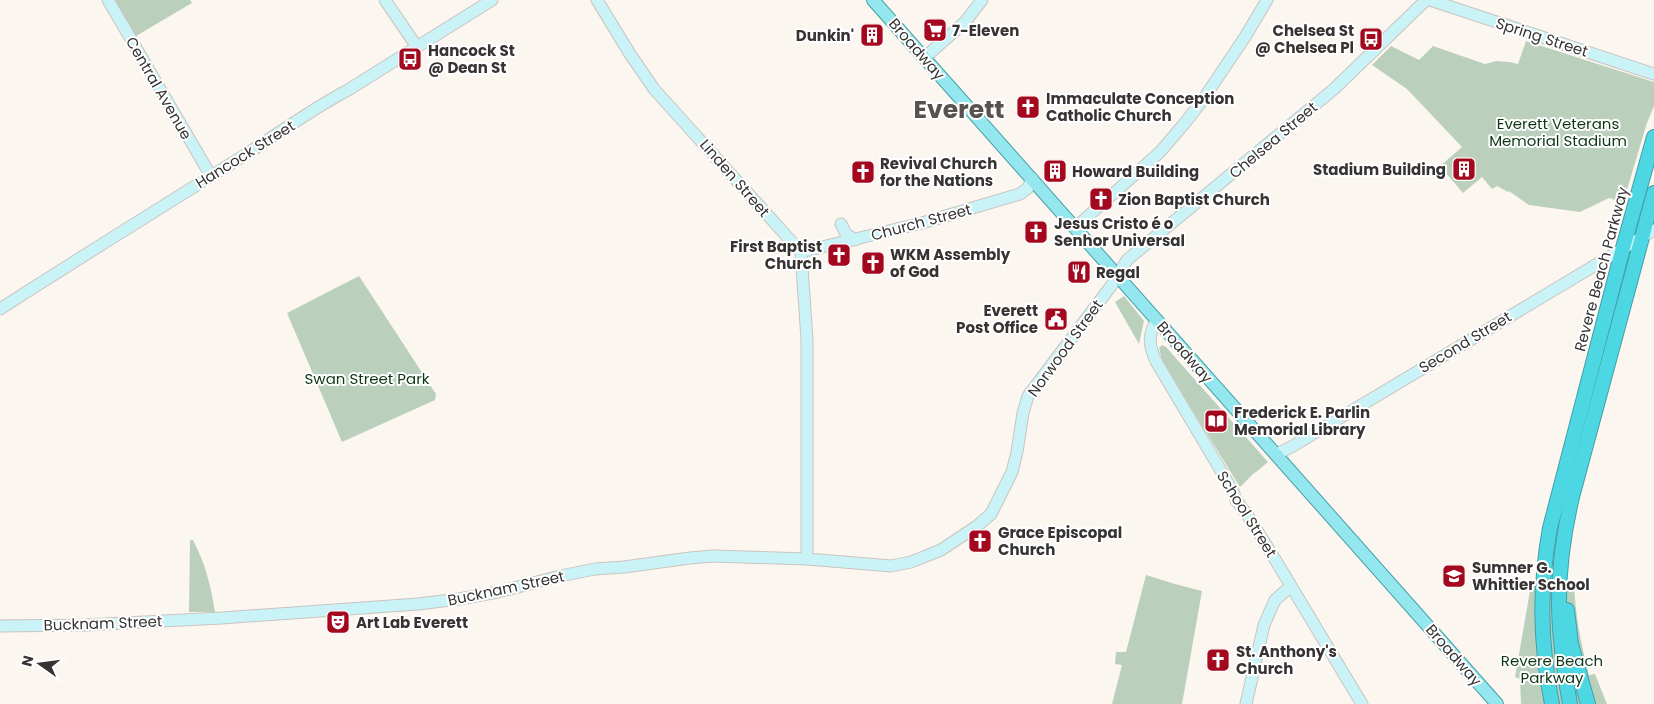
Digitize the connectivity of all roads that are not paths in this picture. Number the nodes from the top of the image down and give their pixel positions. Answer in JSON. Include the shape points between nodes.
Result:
{"nodes":[{"id":1,"x":108,"y":0,"type":"edge"},
{"id":2,"x":385,"y":0,"type":"edge"},
{"id":3,"x":492,"y":0,"type":"edge"},
{"id":4,"x":597,"y":0,"type":"edge"},
{"id":5,"x":873,"y":0,"type":"edge"},
{"id":6,"x":982,"y":0,"type":"edge"},
{"id":7,"x":1267,"y":0,"type":"edge"},
{"id":8,"x":1426,"y":0,"type":"edge"},
{"id":9,"x":1430,"y":0,"type":"edge"},
{"id":10,"x":417,"y":47,"type":"junction"},
{"id":11,"x":924,"y":58,"type":"junction"},
{"id":12,"x":1654,"y":74,"type":"edge"},
{"id":13,"x":1654,"y":137,"type":"edge"},
{"id":14,"x":210,"y":176,"type":"junction"},
{"id":15,"x":1032,"y":178,"type":"junction"},
{"id":16,"x":1654,"y":193,"type":"edge"},
{"id":17,"x":841,"y":224,"type":"dead end"},
{"id":18,"x":1076,"y":228,"type":"junction"},
{"id":19,"x":1654,"y":230,"type":"edge"},
{"id":20,"x":1641,"y":237,"type":"junction"},
{"id":21,"x":855,"y":240,"type":"junction"},
{"id":22,"x":1623,"y":248,"type":"junction"},
{"id":23,"x":801,"y":252,"type":"junction"},
{"id":24,"x":1118,"y":276,"type":"junction"},
{"id":25,"x":0,"y":309,"type":"edge"},
{"id":26,"x":1157,"y":320,"type":"junction"},
{"id":27,"x":1277,"y":454,"type":"junction"},
{"id":28,"x":1565,"y":526,"type":"junction"},
{"id":29,"x":807,"y":559,"type":"junction"},
{"id":30,"x":891,"y":566,"type":"joint"},
{"id":31,"x":1290,"y":587,"type":"junction"},
{"id":32,"x":0,"y":626,"type":"edge"},
{"id":33,"x":1246,"y":704,"type":"edge"},
{"id":34,"x":1362,"y":704,"type":"edge"},
{"id":35,"x":1497,"y":704,"type":"edge"},
{"id":36,"x":1552,"y":704,"type":"edge"},
{"id":37,"x":1570,"y":704,"type":"edge"},
{"id":38,"x":1588,"y":704,"type":"edge"}],
"edges":[{"from":1,"to":14,"type":"street","name":"Central Avenue"},
{"from":2,"to":10,"type":"street"},
{"from":3,"to":10,"type":"street","name":"Hancock Street"},
{"from":4,"to":23,"type":"street","name":"Linden Street","via":[[654,89]]},
{"from":5,"to":11,"type":"main road","name":"Broadway"},
{"from":6,"to":11,"type":"street","via":[[965,22]]},
{"from":7,"to":18,"type":"street","via":[[1202,101],[1178,131],[1160,152]]},
{"from":8,"to":24,"type":"street","name":"Chelsea Street","via":[[1328,94],[1128,260]]},
{"from":9,"to":12,"type":"street","name":"Spring Street"},
{"from":10,"to":14,"type":"street","name":"Hancock Street"},
{"from":11,"to":15,"type":"main road","name":"Broadway"},
{"from":13,"to":22,"type":"highway","name":"Revere Beach Parkway"},
{"from":14,"to":25,"type":"street","name":"Hancock Street"},
{"from":15,"to":18,"type":"main road","name":"Broadway"},
{"from":15,"to":21,"type":"street","name":"Church Street","via":[[1028,188],[1020,194]]},
{"from":16,"to":20,"type":"highway","name":"Revere Beach Parkway"},
{"from":17,"to":21,"type":"street","via":[[846,234]]},
{"from":18,"to":24,"type":"main road","name":"Broadway"},
{"from":19,"to":20,"type":"street","name":"Second Street"},
{"from":20,"to":22,"type":"street","name":"Second Street"},
{"from":20,"to":28,"type":"highway","name":"Revere Beach Parkway"},
{"from":21,"to":23,"type":"street","name":"Church Street"},
{"from":22,"to":27,"type":"street","name":"Second Street"},
{"from":22,"to":36,"type":"highway","name":"Revere Beach Parkway","via":[[1546,549],[1542,625]]},
{"from":23,"to":29,"type":"street","via":[[807,340]]},
{"from":24,"to":26,"type":"main road","name":"Broadway"},
{"from":24,"to":30,"type":"street","name":"Norwood Street","via":[[1028,396],[1012,472],[991,514],[941,550]]},
{"from":26,"to":27,"type":"main road","name":"Broadway"},
{"from":26,"to":31,"type":"street","name":"School Street","via":[[1152,328],[1150,350]]},
{"from":27,"to":35,"type":"main road","name":"Broadway"},
{"from":28,"to":37,"type":"highway","name":"Revere Beach Parkway","via":[[1558,607]]},
{"from":28,"to":38,"type":"highway","via":[[1567,615],[1571,644]]},
{"from":29,"to":30,"type":"street","name":"Bucknam Street"},
{"from":29,"to":32,"type":"street","name":"Bucknam Street","via":[[690,558],[595,569],[498,592],[418,604],[96,624]]},
{"from":31,"to":33,"type":"street","via":[[1275,600],[1264,625]]},
{"from":31,"to":34,"type":"street","name":"School Street"}]}
